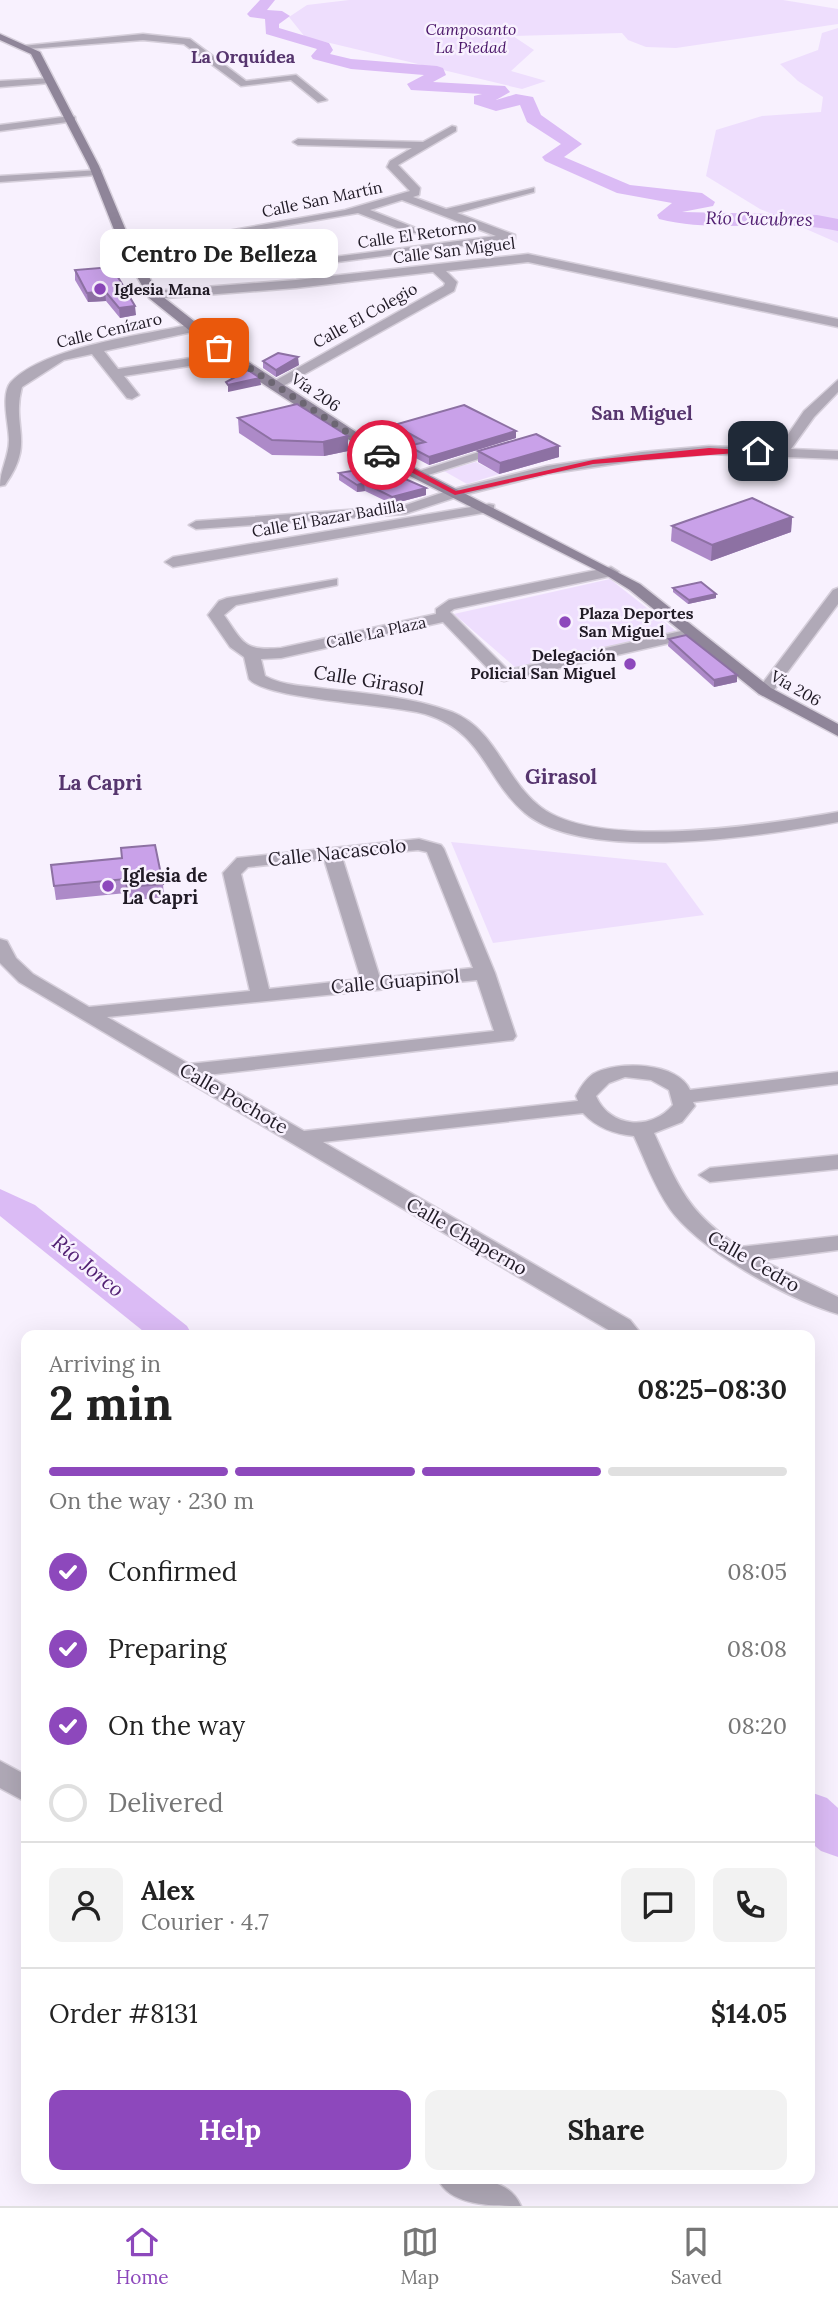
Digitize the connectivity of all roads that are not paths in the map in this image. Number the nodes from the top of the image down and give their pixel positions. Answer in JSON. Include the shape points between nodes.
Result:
{"nodes":[{"id":1,"x":0,"y":37,"type":"edge"},
{"id":2,"x":27,"y":46,"type":"junction"},
{"id":3,"x":50,"y":80,"type":"junction"},
{"id":4,"x":0,"y":84,"type":"edge"},
{"id":5,"x":322,"y":100,"type":"dead end"},
{"id":6,"x":71,"y":119,"type":"junction"},
{"id":7,"x":0,"y":128,"type":"edge"},
{"id":8,"x":452,"y":129,"type":"dead end"},
{"id":9,"x":298,"y":142,"type":"dead end"},
{"id":10,"x":426,"y":145,"type":"junction"},
{"id":11,"x":97,"y":172,"type":"junction"},
{"id":12,"x":0,"y":179,"type":"edge"},
{"id":13,"x":530,"y":190,"type":"dead end"},
{"id":14,"x":403,"y":198,"type":"junction"},
{"id":15,"x":358,"y":209,"type":"junction"},
{"id":16,"x":448,"y":212,"type":"junction"},
{"id":17,"x":414,"y":231,"type":"dead end"},
{"id":18,"x":512,"y":237,"type":"junction"},
{"id":19,"x":128,"y":250,"type":"junction"},
{"id":20,"x":528,"y":258,"type":"junction"},
{"id":21,"x":326,"y":262,"type":"dead end"},
{"id":22,"x":437,"y":269,"type":"junction"},
{"id":23,"x":153,"y":295,"type":"junction"},
{"id":24,"x":838,"y":323,"type":"edge"},
{"id":25,"x":193,"y":328,"type":"junction"},
{"id":26,"x":94,"y":349,"type":"junction"},
{"id":27,"x":230,"y":356,"type":"junction"},
{"id":28,"x":115,"y":373,"type":"junction"},
{"id":29,"x":838,"y":384,"type":"edge"},
{"id":30,"x":276,"y":386,"type":"junction"},
{"id":31,"x":132,"y":395,"type":"dead end"},
{"id":32,"x":517,"y":444,"type":"edge"},
{"id":33,"x":783,"y":451,"type":"junction"},
{"id":34,"x":838,"y":455,"type":"edge"},
{"id":35,"x":417,"y":474,"type":"junction"},
{"id":36,"x":0,"y":482,"type":"edge"},
{"id":37,"x":455,"y":493,"type":"junction"},
{"id":38,"x":489,"y":508,"type":"junction"},
{"id":39,"x":196,"y":525,"type":"dead end"},
{"id":40,"x":173,"y":562,"type":"dead end"},
{"id":41,"x":611,"y":572,"type":"junction"},
{"id":42,"x":332,"y":582,"type":"dead end"},
{"id":43,"x":838,"y":593,"type":"edge"},
{"id":44,"x":446,"y":617,"type":"junction"},
{"id":45,"x":690,"y":634,"type":"junction"},
{"id":46,"x":252,"y":655,"type":"junction"},
{"id":47,"x":765,"y":691,"type":"junction"},
{"id":48,"x":838,"y":731,"type":"edge"},
{"id":49,"x":838,"y":817,"type":"edge"},
{"id":50,"x":331,"y":853,"type":"junction"},
{"id":51,"x":0,"y":945,"type":"edge"},
{"id":52,"x":485,"y":973,"type":"junction"},
{"id":53,"x":372,"y":982,"type":"junction"},
{"id":54,"x":260,"y":993,"type":"junction"},
{"id":55,"x":85,"y":1013,"type":"junction"},
{"id":56,"x":186,"y":1071,"type":"junction"},
{"id":57,"x":838,"y":1078,"type":"edge"},
{"id":58,"x":684,"y":1097,"type":"junction"},
{"id":59,"x":588,"y":1106,"type":"junction"},
{"id":60,"x":642,"y":1129,"type":"junction"},
{"id":61,"x":304,"y":1138,"type":"junction"},
{"id":62,"x":838,"y":1161,"type":"edge"},
{"id":63,"x":710,"y":1175,"type":"dead end"},
{"id":64,"x":838,"y":1243,"type":"edge"},
{"id":65,"x":738,"y":1255,"type":"junction"},
{"id":66,"x":838,"y":1306,"type":"edge"},
{"id":67,"x":626,"y":1330,"type":"edge"},
{"id":68,"x":0,"y":1773,"type":"edge"},
{"id":69,"x":21,"y":1787,"type":"edge"},
{"id":70,"x":463,"y":2184,"type":"edge"},
{"id":71,"x":504,"y":2206,"type":"edge"}],
"edges":[{"from":1,"to":2,"type":"main road"},
{"from":2,"to":3,"type":"main road","name":"Vía 206"},
{"from":2,"to":5,"type":"street","via":[[143,37],[187,41],[244,84],[293,77]]},
{"from":3,"to":4,"type":"street"},
{"from":3,"to":6,"type":"main road","name":"Vía 206"},
{"from":6,"to":7,"type":"street"},
{"from":6,"to":11,"type":"main road","name":"Vía 206"},
{"from":8,"to":10,"type":"street","name":"Calle San Martín"},
{"from":9,"to":10,"type":"street"},
{"from":10,"to":14,"type":"street","name":"Calle San Martín","via":[[394,163],[415,188],[415,193]]},
{"from":11,"to":12,"type":"street"},
{"from":11,"to":19,"type":"main road","name":"Vía 206"},
{"from":13,"to":16,"type":"street"},
{"from":14,"to":15,"type":"street","name":"Calle San Martín"},
{"from":14,"to":16,"type":"street"},
{"from":15,"to":17,"type":"street"},
{"from":15,"to":19,"type":"street","name":"Calle San Martín"},
{"from":16,"to":18,"type":"street"},
{"from":18,"to":20,"type":"street"},
{"from":18,"to":21,"type":"street","name":"Calle El Retorno"},
{"from":19,"to":23,"type":"main road","name":"Vía 206"},
{"from":20,"to":22,"type":"street","name":"Calle San Miguel"},
{"from":20,"to":24,"type":"street","name":"Calle San Miguel"},
{"from":22,"to":23,"type":"street","name":"Calle San Miguel"},
{"from":22,"to":30,"type":"street","name":"Calle El Colegio","via":[[451,282],[450,288]]},
{"from":23,"to":25,"type":"main road","name":"Vía 206"},
{"from":25,"to":26,"type":"street","name":"Calle Cenízaro"},
{"from":25,"to":27,"type":"main road","name":"Vía 206"},
{"from":26,"to":28,"type":"street"},
{"from":26,"to":36,"type":"street","name":"Calle Cenízaro","via":[[60,357],[16,385],[14,462]]},
{"from":27,"to":28,"type":"street"},
{"from":27,"to":30,"type":"main road","name":"Vía 206"},
{"from":28,"to":31,"type":"street"},
{"from":29,"to":33,"type":"street"},
{"from":30,"to":35,"type":"main road","name":"Vía 206"},
{"from":32,"to":35,"type":"street"},
{"from":33,"to":34,"type":"street"},
{"from":33,"to":37,"type":"street","via":[[709,450],[593,462]]},
{"from":35,"to":37,"type":"main road","name":"Vía 206"},
{"from":37,"to":38,"type":"main road","name":"Vía 206"},
{"from":37,"to":39,"type":"street","via":[[405,510]]},
{"from":38,"to":40,"type":"street","name":"Calle El Bazar Badilla"},
{"from":38,"to":41,"type":"main road","name":"Vía 206"},
{"from":41,"to":44,"type":"street","name":"Calle La Plaza","via":[[449,605],[442,612]]},
{"from":41,"to":45,"type":"main road","name":"Vía 206"},
{"from":42,"to":46,"type":"street","name":"Calle Girasol","via":[[224,604],[216,615],[236,644]]},
{"from":43,"to":47,"type":"street"},
{"from":44,"to":45,"type":"street","via":[[504,676]]},
{"from":44,"to":46,"type":"street","name":"Calle La Plaza","via":[[281,653]]},
{"from":45,"to":47,"type":"main road","name":"Vía 206"},
{"from":46,"to":49,"type":"street","name":"Calle Girasol","via":[[257,679],[267,684],[408,705],[450,717],[471,729],[522,802],[555,825],[611,837],[672,836]]},
{"from":47,"to":48,"type":"main road","name":"Vía 206"},
{"from":50,"to":52,"type":"street","name":"Calle Nacascolo","via":[[419,844],[435,849]]},
{"from":50,"to":53,"type":"street"},
{"from":50,"to":54,"type":"street","name":"Calle Nacascolo","via":[[243,862],[232,873]]},
{"from":51,"to":55,"type":"street","name":"Calle Pochote","via":[[8,961],[26,978]]},
{"from":52,"to":53,"type":"street","name":"Calle Guapinol"},
{"from":52,"to":56,"type":"street","name":"Calle Guapinol","via":[[506,1036]]},
{"from":53,"to":54,"type":"street","name":"Calle Guapinol"},
{"from":54,"to":55,"type":"street","name":"Calle Guapinol"},
{"from":55,"to":56,"type":"street","name":"Calle Pochote"},
{"from":56,"to":61,"type":"street","name":"Calle Pochote"},
{"from":57,"to":58,"type":"street"},
{"from":58,"to":59,"type":"street","via":[[669,1080],[648,1072],[625,1071],[598,1079],[586,1096]]},
{"from":58,"to":60,"type":"street","via":[[679,1115]]},
{"from":59,"to":60,"type":"street","via":[[603,1120]]},
{"from":59,"to":61,"type":"street","name":"Calle Pochote"},
{"from":60,"to":65,"type":"street","name":"Calle Cedro","via":[[681,1209],[702,1231]]},
{"from":61,"to":67,"type":"street","name":"Calle Chaperno"},
{"from":62,"to":63,"type":"street"},
{"from":64,"to":65,"type":"street"},
{"from":65,"to":66,"type":"street","name":"Calle Cedro"},
{"from":68,"to":69,"type":"street"},
{"from":70,"to":71,"type":"street"}]}
